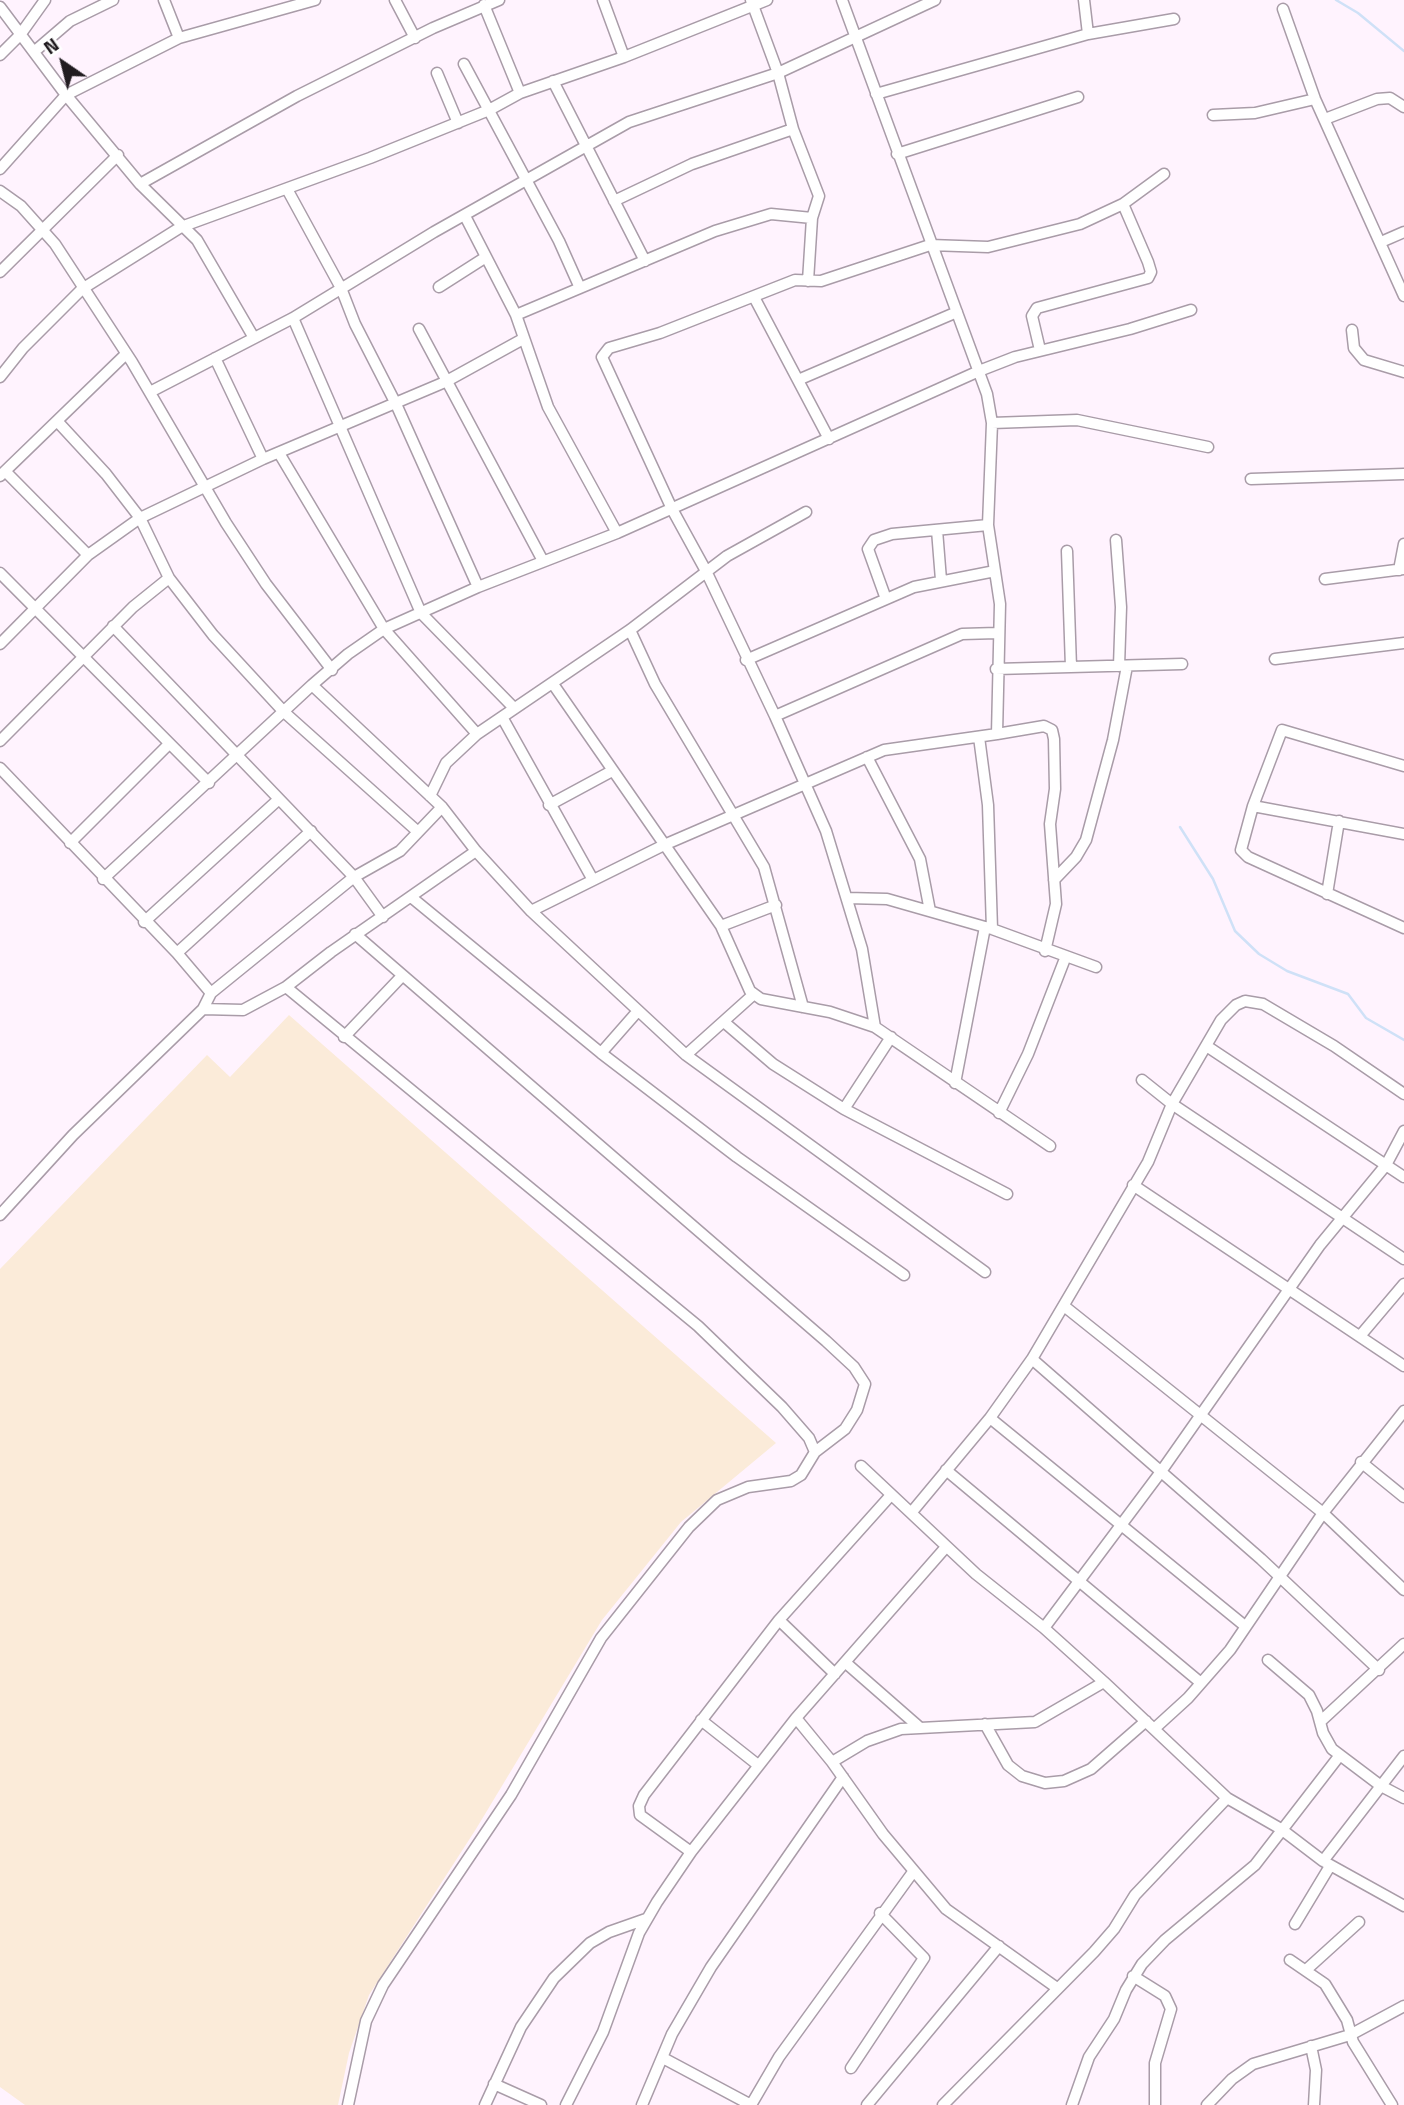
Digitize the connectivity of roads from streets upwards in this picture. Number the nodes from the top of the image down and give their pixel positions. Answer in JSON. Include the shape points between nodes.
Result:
{"nodes":[{"id":1,"x":45,"y":0,"type":"edge"},
{"id":2,"x":113,"y":0,"type":"edge"},
{"id":3,"x":164,"y":0,"type":"edge"},
{"id":4,"x":315,"y":0,"type":"edge"},
{"id":5,"x":395,"y":0,"type":"edge"},
{"id":6,"x":462,"y":0,"type":"edge"},
{"id":7,"x":499,"y":0,"type":"edge"},
{"id":8,"x":603,"y":0,"type":"edge"},
{"id":9,"x":767,"y":0,"type":"edge"},
{"id":10,"x":842,"y":0,"type":"edge"},
{"id":11,"x":935,"y":0,"type":"edge"},
{"id":12,"x":1084,"y":0,"type":"edge"},
{"id":13,"x":751,"y":3,"type":"edge"},
{"id":14,"x":484,"y":5,"type":"junction"},
{"id":15,"x":1283,"y":9,"type":"dead end"},
{"id":16,"x":2,"y":13,"type":"edge"},
{"id":17,"x":468,"y":13,"type":"junction"},
{"id":18,"x":1174,"y":19,"type":"dead end"},
{"id":19,"x":1088,"y":34,"type":"junction"},
{"id":20,"x":20,"y":35,"type":"junction"},
{"id":21,"x":857,"y":35,"type":"junction"},
{"id":22,"x":179,"y":38,"type":"junction"},
{"id":23,"x":415,"y":38,"type":"junction"},
{"id":24,"x":35,"y":51,"type":"junction"},
{"id":25,"x":0,"y":55,"type":"edge"},
{"id":26,"x":624,"y":57,"type":"junction"},
{"id":27,"x":464,"y":64,"type":"dead end"},
{"id":28,"x":437,"y":73,"type":"dead end"},
{"id":29,"x":778,"y":73,"type":"junction"},
{"id":30,"x":553,"y":81,"type":"junction"},
{"id":31,"x":520,"y":93,"type":"junction"},
{"id":32,"x":876,"y":94,"type":"junction"},
{"id":33,"x":66,"y":95,"type":"junction"},
{"id":34,"x":1078,"y":97,"type":"dead end"},
{"id":35,"x":1315,"y":99,"type":"junction"},
{"id":36,"x":1404,"y":107,"type":"edge"},
{"id":37,"x":489,"y":110,"type":"junction"},
{"id":38,"x":1213,"y":115,"type":"dead end"},
{"id":39,"x":1325,"y":119,"type":"junction"},
{"id":40,"x":458,"y":123,"type":"junction"},
{"id":41,"x":793,"y":130,"type":"junction"},
{"id":42,"x":588,"y":146,"type":"junction"},
{"id":43,"x":897,"y":154,"type":"junction"},
{"id":44,"x":118,"y":155,"type":"junction"},
{"id":45,"x":0,"y":169,"type":"edge"},
{"id":46,"x":1164,"y":174,"type":"dead end"},
{"id":47,"x":527,"y":180,"type":"junction"},
{"id":48,"x":139,"y":184,"type":"junction"},
{"id":49,"x":287,"y":189,"type":"junction"},
{"id":50,"x":0,"y":191,"type":"edge"},
{"id":51,"x":614,"y":201,"type":"junction"},
{"id":52,"x":1123,"y":204,"type":"junction"},
{"id":53,"x":465,"y":216,"type":"junction"},
{"id":54,"x":812,"y":218,"type":"junction"},
{"id":55,"x":181,"y":227,"type":"junction"},
{"id":56,"x":44,"y":230,"type":"junction"},
{"id":57,"x":1404,"y":232,"type":"edge"},
{"id":58,"x":1381,"y":242,"type":"junction"},
{"id":59,"x":930,"y":245,"type":"junction"},
{"id":60,"x":486,"y":257,"type":"junction"},
{"id":61,"x":645,"y":261,"type":"junction"},
{"id":62,"x":0,"y":272,"type":"edge"},
{"id":63,"x":808,"y":281,"type":"junction"},
{"id":64,"x":439,"y":287,"type":"dead end"},
{"id":65,"x":341,"y":288,"type":"junction"},
{"id":66,"x":580,"y":288,"type":"junction"},
{"id":67,"x":82,"y":289,"type":"junction"},
{"id":68,"x":1404,"y":296,"type":"edge"},
{"id":69,"x":754,"y":297,"type":"junction"},
{"id":70,"x":1191,"y":310,"type":"dead end"},
{"id":71,"x":957,"y":313,"type":"junction"},
{"id":72,"x":516,"y":315,"type":"junction"},
{"id":73,"x":293,"y":318,"type":"junction"},
{"id":74,"x":419,"y":329,"type":"dead end"},
{"id":75,"x":1352,"y":330,"type":"dead end"},
{"id":76,"x":254,"y":338,"type":"junction"},
{"id":77,"x":523,"y":339,"type":"junction"},
{"id":78,"x":1040,"y":350,"type":"junction"},
{"id":79,"x":126,"y":354,"type":"junction"},
{"id":80,"x":215,"y":358,"type":"junction"},
{"id":81,"x":979,"y":370,"type":"junction"},
{"id":82,"x":1404,"y":372,"type":"edge"},
{"id":83,"x":0,"y":377,"type":"edge"},
{"id":84,"x":798,"y":380,"type":"junction"},
{"id":85,"x":445,"y":382,"type":"junction"},
{"id":86,"x":150,"y":392,"type":"junction"},
{"id":87,"x":396,"y":404,"type":"junction"},
{"id":88,"x":57,"y":421,"type":"junction"},
{"id":89,"x":992,"y":424,"type":"junction"},
{"id":90,"x":339,"y":427,"type":"junction"},
{"id":91,"x":829,"y":439,"type":"junction"},
{"id":92,"x":1208,"y":447,"type":"dead end"},
{"id":93,"x":279,"y":453,"type":"junction"},
{"id":94,"x":263,"y":459,"type":"junction"},
{"id":95,"x":3,"y":474,"type":"edge"},
{"id":96,"x":1404,"y":474,"type":"edge"},
{"id":97,"x":1251,"y":479,"type":"dead end"},
{"id":98,"x":203,"y":487,"type":"junction"},
{"id":99,"x":673,"y":509,"type":"junction"},
{"id":100,"x":806,"y":512,"type":"dead end"},
{"id":101,"x":140,"y":518,"type":"junction"},
{"id":102,"x":988,"y":525,"type":"junction"},
{"id":103,"x":937,"y":530,"type":"junction"},
{"id":104,"x":617,"y":533,"type":"junction"},
{"id":105,"x":1116,"y":540,"type":"dead end"},
{"id":106,"x":1404,"y":544,"type":"edge"},
{"id":107,"x":1067,"y":551,"type":"dead end"},
{"id":108,"x":88,"y":555,"type":"junction"},
{"id":109,"x":543,"y":561,"type":"junction"},
{"id":110,"x":1401,"y":570,"type":"edge"},
{"id":111,"x":706,"y":571,"type":"junction"},
{"id":112,"x":995,"y":571,"type":"junction"},
{"id":113,"x":0,"y":573,"type":"edge"},
{"id":114,"x":169,"y":578,"type":"junction"},
{"id":115,"x":941,"y":579,"type":"junction"},
{"id":116,"x":1325,"y":579,"type":"dead end"},
{"id":117,"x":478,"y":587,"type":"junction"},
{"id":118,"x":886,"y":598,"type":"junction"},
{"id":119,"x":34,"y":607,"type":"junction"},
{"id":120,"x":421,"y":613,"type":"junction"},
{"id":121,"x":113,"y":626,"type":"junction"},
{"id":122,"x":384,"y":629,"type":"junction"},
{"id":123,"x":630,"y":630,"type":"junction"},
{"id":124,"x":997,"y":633,"type":"junction"},
{"id":125,"x":1404,"y":643,"type":"edge"},
{"id":126,"x":0,"y":644,"type":"edge"},
{"id":127,"x":82,"y":659,"type":"junction"},
{"id":128,"x":1275,"y":659,"type":"dead end"},
{"id":129,"x":747,"y":660,"type":"junction"},
{"id":130,"x":1182,"y":664,"type":"dead end"},
{"id":131,"x":1123,"y":666,"type":"junction"},
{"id":132,"x":1071,"y":667,"type":"junction"},
{"id":133,"x":996,"y":669,"type":"junction"},
{"id":134,"x":332,"y":670,"type":"junction"},
{"id":135,"x":553,"y":684,"type":"junction"},
{"id":136,"x":312,"y":685,"type":"junction"},
{"id":137,"x":514,"y":708,"type":"junction"},
{"id":138,"x":284,"y":712,"type":"junction"},
{"id":139,"x":775,"y":716,"type":"junction"},
{"id":140,"x":502,"y":717,"type":"junction"},
{"id":141,"x":477,"y":734,"type":"junction"},
{"id":142,"x":997,"y":734,"type":"junction"},
{"id":143,"x":979,"y":737,"type":"junction"},
{"id":144,"x":0,"y":741,"type":"edge"},
{"id":145,"x":169,"y":744,"type":"junction"},
{"id":146,"x":237,"y":757,"type":"junction"},
{"id":147,"x":867,"y":757,"type":"junction"},
{"id":148,"x":1404,"y":766,"type":"edge"},
{"id":149,"x":0,"y":768,"type":"edge"},
{"id":150,"x":612,"y":771,"type":"junction"},
{"id":151,"x":209,"y":783,"type":"junction"},
{"id":152,"x":807,"y":785,"type":"junction"},
{"id":153,"x":430,"y":796,"type":"junction"},
{"id":154,"x":279,"y":799,"type":"junction"},
{"id":155,"x":549,"y":805,"type":"junction"},
{"id":156,"x":1253,"y":806,"type":"junction"},
{"id":157,"x":442,"y":807,"type":"junction"},
{"id":158,"x":735,"y":815,"type":"junction"},
{"id":159,"x":1339,"y":821,"type":"junction"},
{"id":160,"x":311,"y":831,"type":"junction"},
{"id":161,"x":417,"y":831,"type":"junction"},
{"id":162,"x":1404,"y":834,"type":"edge"},
{"id":163,"x":70,"y":844,"type":"junction"},
{"id":164,"x":664,"y":845,"type":"junction"},
{"id":165,"x":476,"y":851,"type":"junction"},
{"id":166,"x":354,"y":877,"type":"junction"},
{"id":167,"x":103,"y":879,"type":"junction"},
{"id":168,"x":593,"y":880,"type":"junction"},
{"id":169,"x":1054,"y":880,"type":"junction"},
{"id":170,"x":1327,"y":894,"type":"junction"},
{"id":171,"x":411,"y":897,"type":"junction"},
{"id":172,"x":847,"y":898,"type":"junction"},
{"id":173,"x":776,"y":905,"type":"junction"},
{"id":174,"x":531,"y":911,"type":"junction"},
{"id":175,"x":930,"y":911,"type":"junction"},
{"id":176,"x":383,"y":917,"type":"junction"},
{"id":177,"x":144,"y":922,"type":"junction"},
{"id":178,"x":721,"y":926,"type":"junction"},
{"id":179,"x":989,"y":928,"type":"junction"},
{"id":180,"x":1404,"y":928,"type":"edge"},
{"id":181,"x":355,"y":934,"type":"junction"},
{"id":182,"x":1045,"y":950,"type":"junction"},
{"id":183,"x":177,"y":953,"type":"junction"},
{"id":184,"x":1066,"y":956,"type":"junction"},
{"id":185,"x":1096,"y":967,"type":"dead end"},
{"id":186,"x":402,"y":976,"type":"junction"},
{"id":187,"x":286,"y":987,"type":"junction"},
{"id":188,"x":211,"y":993,"type":"junction"},
{"id":189,"x":754,"y":995,"type":"junction"},
{"id":190,"x":803,"y":1007,"type":"junction"},
{"id":191,"x":203,"y":1009,"type":"junction"},
{"id":192,"x":637,"y":1012,"type":"junction"},
{"id":193,"x":724,"y":1022,"type":"junction"},
{"id":194,"x":875,"y":1027,"type":"junction"},
{"id":195,"x":344,"y":1037,"type":"junction"},
{"id":196,"x":891,"y":1037,"type":"junction"},
{"id":197,"x":1208,"y":1046,"type":"junction"},
{"id":198,"x":601,"y":1053,"type":"junction"},
{"id":199,"x":686,"y":1055,"type":"junction"},
{"id":200,"x":1142,"y":1080,"type":"dead end"},
{"id":201,"x":955,"y":1083,"type":"junction"},
{"id":202,"x":1404,"y":1094,"type":"edge"},
{"id":203,"x":1172,"y":1104,"type":"junction"},
{"id":204,"x":844,"y":1109,"type":"junction"},
{"id":205,"x":999,"y":1113,"type":"junction"},
{"id":206,"x":1404,"y":1131,"type":"edge"},
{"id":207,"x":1051,"y":1146,"type":"dead end"},
{"id":208,"x":1386,"y":1165,"type":"junction"},
{"id":209,"x":1404,"y":1177,"type":"edge"},
{"id":210,"x":1133,"y":1185,"type":"junction"},
{"id":211,"x":1007,"y":1194,"type":"dead end"},
{"id":212,"x":0,"y":1215,"type":"edge"},
{"id":213,"x":1342,"y":1218,"type":"junction"},
{"id":214,"x":1404,"y":1259,"type":"edge"},
{"id":215,"x":985,"y":1272,"type":"dead end"},
{"id":216,"x":904,"y":1275,"type":"dead end"},
{"id":217,"x":1404,"y":1284,"type":"edge"},
{"id":218,"x":1289,"y":1287,"type":"junction"},
{"id":219,"x":1064,"y":1306,"type":"junction"},
{"id":220,"x":1360,"y":1336,"type":"junction"},
{"id":221,"x":1032,"y":1359,"type":"junction"},
{"id":222,"x":1404,"y":1366,"type":"edge"},
{"id":223,"x":1201,"y":1415,"type":"junction"},
{"id":224,"x":1402,"y":1416,"type":"edge"},
{"id":225,"x":990,"y":1418,"type":"junction"},
{"id":226,"x":815,"y":1452,"type":"junction"},
{"id":227,"x":1362,"y":1462,"type":"junction"},
{"id":228,"x":860,"y":1466,"type":"dead end"},
{"id":229,"x":946,"y":1470,"type":"junction"},
{"id":230,"x":1160,"y":1473,"type":"junction"},
{"id":231,"x":891,"y":1495,"type":"junction"},
{"id":232,"x":1404,"y":1497,"type":"edge"},
{"id":233,"x":911,"y":1513,"type":"junction"},
{"id":234,"x":1324,"y":1513,"type":"junction"},
{"id":235,"x":1120,"y":1527,"type":"junction"},
{"id":236,"x":946,"y":1547,"type":"junction"},
{"id":237,"x":1279,"y":1576,"type":"junction"},
{"id":238,"x":1078,"y":1581,"type":"junction"},
{"id":239,"x":1404,"y":1590,"type":"edge"},
{"id":240,"x":779,"y":1620,"type":"junction"},
{"id":241,"x":1245,"y":1626,"type":"junction"},
{"id":242,"x":1044,"y":1628,"type":"junction"},
{"id":243,"x":1404,"y":1644,"type":"edge"},
{"id":244,"x":1268,"y":1660,"type":"dead end"},
{"id":245,"x":846,"y":1663,"type":"junction"},
{"id":246,"x":1379,"y":1670,"type":"junction"},
{"id":247,"x":835,"y":1674,"type":"junction"},
{"id":248,"x":1104,"y":1682,"type":"junction"},
{"id":249,"x":1202,"y":1683,"type":"junction"},
{"id":250,"x":796,"y":1718,"type":"junction"},
{"id":251,"x":701,"y":1720,"type":"junction"},
{"id":252,"x":1321,"y":1721,"type":"junction"},
{"id":253,"x":985,"y":1724,"type":"junction"},
{"id":254,"x":1150,"y":1725,"type":"junction"},
{"id":255,"x":918,"y":1726,"type":"junction"},
{"id":256,"x":1340,"y":1755,"type":"junction"},
{"id":257,"x":1404,"y":1756,"type":"edge"},
{"id":258,"x":832,"y":1762,"type":"junction"},
{"id":259,"x":758,"y":1765,"type":"junction"},
{"id":260,"x":842,"y":1777,"type":"junction"},
{"id":261,"x":1381,"y":1786,"type":"junction"},
{"id":262,"x":1227,"y":1798,"type":"junction"},
{"id":263,"x":1404,"y":1798,"type":"edge"},
{"id":264,"x":1281,"y":1829,"type":"junction"},
{"id":265,"x":691,"y":1852,"type":"junction"},
{"id":266,"x":1326,"y":1863,"type":"junction"},
{"id":267,"x":913,"y":1872,"type":"junction"},
{"id":268,"x":1404,"y":1906,"type":"edge"},
{"id":269,"x":880,"y":1913,"type":"junction"},
{"id":270,"x":646,"y":1919,"type":"junction"},
{"id":271,"x":1359,"y":1922,"type":"dead end"},
{"id":272,"x":1295,"y":1924,"type":"dead end"},
{"id":273,"x":999,"y":1946,"type":"junction"},
{"id":274,"x":1290,"y":1960,"type":"dead end"},
{"id":275,"x":1306,"y":1970,"type":"junction"},
{"id":276,"x":1133,"y":1976,"type":"junction"},
{"id":277,"x":1057,"y":1988,"type":"junction"},
{"id":278,"x":1404,"y":2006,"type":"edge"},
{"id":279,"x":1350,"y":2035,"type":"junction"},
{"id":280,"x":1311,"y":2046,"type":"junction"},
{"id":281,"x":663,"y":2058,"type":"junction"},
{"id":282,"x":851,"y":2068,"type":"dead end"},
{"id":283,"x":494,"y":2084,"type":"junction"},
{"id":284,"x":348,"y":2105,"type":"edge"},
{"id":285,"x":485,"y":2105,"type":"edge"},
{"id":286,"x":541,"y":2105,"type":"edge"},
{"id":287,"x":566,"y":2105,"type":"edge"},
{"id":288,"x":642,"y":2105,"type":"edge"},
{"id":289,"x":751,"y":2105,"type":"edge"},
{"id":290,"x":867,"y":2105,"type":"edge"},
{"id":291,"x":943,"y":2105,"type":"edge"},
{"id":292,"x":1072,"y":2105,"type":"edge"},
{"id":293,"x":1155,"y":2105,"type":"edge"},
{"id":294,"x":1207,"y":2105,"type":"edge"},
{"id":295,"x":1314,"y":2105,"type":"edge"},
{"id":296,"x":1392,"y":2105,"type":"edge"}],
"edges":[{"from":1,"to":20,"type":"street"},
{"from":2,"to":24,"type":"street","via":[[70,21]]},
{"from":3,"to":22,"type":"street"},
{"from":4,"to":22,"type":"street"},
{"from":5,"to":23,"type":"street"},
{"from":6,"to":17,"type":"street"},
{"from":7,"to":14,"type":"street"},
{"from":8,"to":26,"type":"street"},
{"from":9,"to":13,"type":"street"},
{"from":10,"to":21,"type":"street"},
{"from":11,"to":21,"type":"street"},
{"from":12,"to":19,"type":"street"},
{"from":13,"to":26,"type":"street"},
{"from":13,"to":29,"type":"street"},
{"from":14,"to":17,"type":"street"},
{"from":14,"to":31,"type":"street"},
{"from":15,"to":35,"type":"street"},
{"from":16,"to":20,"type":"street"},
{"from":17,"to":23,"type":"street"},
{"from":18,"to":19,"type":"street"},
{"from":19,"to":32,"type":"street"},
{"from":20,"to":24,"type":"street"},
{"from":20,"to":25,"type":"street"},
{"from":21,"to":29,"type":"street"},
{"from":21,"to":32,"type":"street"},
{"from":22,"to":33,"type":"street"},
{"from":23,"to":48,"type":"street","via":[[251,120]]},
{"from":24,"to":33,"type":"street"},
{"from":26,"to":30,"type":"street"},
{"from":27,"to":37,"type":"street"},
{"from":28,"to":40,"type":"street"},
{"from":29,"to":41,"type":"street"},
{"from":29,"to":42,"type":"street","via":[[629,122]]},
{"from":30,"to":31,"type":"street"},
{"from":30,"to":42,"type":"street"},
{"from":31,"to":37,"type":"street"},
{"from":32,"to":43,"type":"street"},
{"from":33,"to":44,"type":"street"},
{"from":33,"to":45,"type":"street"},
{"from":34,"to":43,"type":"street"},
{"from":35,"to":38,"type":"street","via":[[1255,113]]},
{"from":35,"to":39,"type":"street"},
{"from":36,"to":39,"type":"street","via":[[1390,98],[1377,99]]},
{"from":37,"to":40,"type":"street"},
{"from":37,"to":47,"type":"street"},
{"from":39,"to":58,"type":"street"},
{"from":40,"to":49,"type":"street"},
{"from":41,"to":51,"type":"street","via":[[692,164]]},
{"from":41,"to":54,"type":"street","via":[[819,195]]},
{"from":42,"to":47,"type":"street"},
{"from":42,"to":51,"type":"street"},
{"from":43,"to":59,"type":"street"},
{"from":44,"to":48,"type":"street"},
{"from":44,"to":56,"type":"street"},
{"from":46,"to":52,"type":"street"},
{"from":47,"to":53,"type":"street"},
{"from":47,"to":66,"type":"street"},
{"from":48,"to":55,"type":"street"},
{"from":49,"to":55,"type":"street"},
{"from":49,"to":65,"type":"street"},
{"from":50,"to":56,"type":"street"},
{"from":51,"to":61,"type":"street"},
{"from":52,"to":59,"type":"street","via":[[1080,224],[998,244]]},
{"from":52,"to":78,"type":"street","via":[[1148,262],[1148,278],[1037,308],[1032,316]]},
{"from":53,"to":60,"type":"street"},
{"from":53,"to":65,"type":"street"},
{"from":54,"to":61,"type":"street","via":[[771,214],[715,231]]},
{"from":54,"to":63,"type":"street"},
{"from":55,"to":67,"type":"street"},
{"from":55,"to":76,"type":"street","via":[[197,240]]},
{"from":56,"to":62,"type":"street"},
{"from":56,"to":67,"type":"street"},
{"from":57,"to":58,"type":"street"},
{"from":58,"to":68,"type":"street"},
{"from":59,"to":63,"type":"street","via":[[821,281]]},
{"from":59,"to":71,"type":"street"},
{"from":60,"to":64,"type":"street"},
{"from":60,"to":72,"type":"street"},
{"from":61,"to":66,"type":"street"},
{"from":63,"to":69,"type":"street","via":[[795,280]]},
{"from":65,"to":73,"type":"street"},
{"from":65,"to":87,"type":"street"},
{"from":66,"to":72,"type":"street"},
{"from":67,"to":79,"type":"street"},
{"from":67,"to":83,"type":"street"},
{"from":69,"to":84,"type":"street"},
{"from":69,"to":99,"type":"street","via":[[604,352],[602,357]]},
{"from":70,"to":78,"type":"street"},
{"from":71,"to":81,"type":"street"},
{"from":71,"to":84,"type":"street"},
{"from":72,"to":77,"type":"street"},
{"from":73,"to":76,"type":"street"},
{"from":73,"to":90,"type":"street"},
{"from":74,"to":85,"type":"street"},
{"from":75,"to":82,"type":"street","via":[[1354,348],[1364,360]]},
{"from":76,"to":80,"type":"street"},
{"from":77,"to":85,"type":"street"},
{"from":77,"to":104,"type":"street","via":[[548,407]]},
{"from":78,"to":81,"type":"street"},
{"from":79,"to":86,"type":"street"},
{"from":79,"to":88,"type":"street"},
{"from":80,"to":86,"type":"street"},
{"from":80,"to":94,"type":"street"},
{"from":81,"to":89,"type":"street"},
{"from":81,"to":91,"type":"street"},
{"from":84,"to":91,"type":"street"},
{"from":85,"to":87,"type":"street"},
{"from":85,"to":109,"type":"street"},
{"from":86,"to":98,"type":"street"},
{"from":87,"to":90,"type":"street"},
{"from":87,"to":117,"type":"street"},
{"from":88,"to":95,"type":"street"},
{"from":88,"to":101,"type":"street","via":[[114,482]]},
{"from":89,"to":92,"type":"street","via":[[1077,420]]},
{"from":89,"to":102,"type":"street"},
{"from":90,"to":93,"type":"street"},
{"from":90,"to":120,"type":"street"},
{"from":91,"to":99,"type":"street"},
{"from":93,"to":94,"type":"street"},
{"from":93,"to":122,"type":"street"},
{"from":94,"to":98,"type":"street"},
{"from":95,"to":108,"type":"street"},
{"from":96,"to":97,"type":"street"},
{"from":98,"to":101,"type":"street"},
{"from":98,"to":134,"type":"street","via":[[266,584]]},
{"from":99,"to":104,"type":"street"},
{"from":99,"to":111,"type":"street"},
{"from":100,"to":111,"type":"street"},
{"from":101,"to":108,"type":"street"},
{"from":101,"to":114,"type":"street"},
{"from":102,"to":103,"type":"street"},
{"from":102,"to":112,"type":"street"},
{"from":103,"to":115,"type":"street"},
{"from":103,"to":118,"type":"street","via":[[885,535],[870,545]]},
{"from":104,"to":109,"type":"street"},
{"from":105,"to":131,"type":"street"},
{"from":106,"to":110,"type":"street"},
{"from":107,"to":132,"type":"street"},
{"from":108,"to":119,"type":"street"},
{"from":109,"to":117,"type":"street"},
{"from":110,"to":116,"type":"street"},
{"from":111,"to":123,"type":"street"},
{"from":111,"to":129,"type":"street"},
{"from":112,"to":115,"type":"street"},
{"from":112,"to":124,"type":"street","via":[[1000,604]]},
{"from":113,"to":119,"type":"street"},
{"from":114,"to":121,"type":"street"},
{"from":114,"to":138,"type":"street","via":[[213,635]]},
{"from":115,"to":118,"type":"street"},
{"from":117,"to":120,"type":"street"},
{"from":118,"to":129,"type":"street"},
{"from":119,"to":126,"type":"street"},
{"from":119,"to":127,"type":"street"},
{"from":120,"to":122,"type":"street"},
{"from":120,"to":137,"type":"street"},
{"from":121,"to":127,"type":"street"},
{"from":121,"to":146,"type":"street"},
{"from":122,"to":134,"type":"street"},
{"from":122,"to":141,"type":"street"},
{"from":123,"to":135,"type":"street"},
{"from":123,"to":158,"type":"street","via":[[655,684]]},
{"from":124,"to":133,"type":"street"},
{"from":124,"to":139,"type":"street","via":[[962,634]]},
{"from":125,"to":128,"type":"street"},
{"from":127,"to":144,"type":"street"},
{"from":127,"to":145,"type":"street"},
{"from":129,"to":139,"type":"street"},
{"from":130,"to":131,"type":"street"},
{"from":131,"to":132,"type":"street"},
{"from":131,"to":169,"type":"street","via":[[1113,740],[1086,840]]},
{"from":132,"to":133,"type":"street"},
{"from":133,"to":142,"type":"street"},
{"from":134,"to":136,"type":"street"},
{"from":135,"to":137,"type":"street"},
{"from":135,"to":150,"type":"street"},
{"from":136,"to":138,"type":"street"},
{"from":136,"to":153,"type":"street"},
{"from":137,"to":140,"type":"street"},
{"from":138,"to":146,"type":"street"},
{"from":138,"to":161,"type":"street"},
{"from":139,"to":152,"type":"street"},
{"from":140,"to":141,"type":"street"},
{"from":140,"to":155,"type":"street"},
{"from":141,"to":153,"type":"street","via":[[446,763]]},
{"from":142,"to":143,"type":"street"},
{"from":142,"to":169,"type":"street","via":[[1044,726],[1052,730]]},
{"from":143,"to":147,"type":"street","via":[[922,743]]},
{"from":143,"to":179,"type":"street","via":[[988,806]]},
{"from":145,"to":151,"type":"street"},
{"from":145,"to":163,"type":"street"},
{"from":146,"to":151,"type":"street"},
{"from":146,"to":154,"type":"street"},
{"from":147,"to":152,"type":"street"},
{"from":147,"to":175,"type":"street","via":[[920,859]]},
{"from":148,"to":156,"type":"street","via":[[1282,730]]},
{"from":149,"to":163,"type":"street"},
{"from":150,"to":155,"type":"street"},
{"from":150,"to":164,"type":"street"},
{"from":151,"to":167,"type":"street"},
{"from":152,"to":158,"type":"street"},
{"from":152,"to":172,"type":"street","via":[[837,858]]},
{"from":153,"to":157,"type":"street"},
{"from":154,"to":160,"type":"street"},
{"from":154,"to":177,"type":"street"},
{"from":155,"to":168,"type":"street"},
{"from":156,"to":159,"type":"street"},
{"from":156,"to":170,"type":"street","via":[[1241,850],[1244,854]]},
{"from":157,"to":161,"type":"street"},
{"from":157,"to":165,"type":"street"},
{"from":158,"to":164,"type":"street"},
{"from":158,"to":173,"type":"street","via":[[764,867]]},
{"from":159,"to":162,"type":"street"},
{"from":159,"to":170,"type":"street"},
{"from":160,"to":166,"type":"street"},
{"from":160,"to":183,"type":"street"},
{"from":161,"to":166,"type":"street","via":[[400,851]]},
{"from":163,"to":167,"type":"street"},
{"from":164,"to":168,"type":"street"},
{"from":164,"to":178,"type":"street"},
{"from":165,"to":171,"type":"street"},
{"from":165,"to":174,"type":"street"},
{"from":166,"to":176,"type":"street"},
{"from":166,"to":188,"type":"street"},
{"from":167,"to":177,"type":"street"},
{"from":168,"to":174,"type":"street"},
{"from":169,"to":182,"type":"street","via":[[1055,917]]},
{"from":170,"to":180,"type":"street"},
{"from":171,"to":176,"type":"street"},
{"from":171,"to":198,"type":"street"},
{"from":172,"to":175,"type":"street","via":[[882,898]]},
{"from":172,"to":194,"type":"street","via":[[862,949]]},
{"from":173,"to":178,"type":"street"},
{"from":173,"to":190,"type":"street"},
{"from":174,"to":192,"type":"street"},
{"from":175,"to":179,"type":"street"},
{"from":176,"to":181,"type":"street"},
{"from":177,"to":183,"type":"street"},
{"from":178,"to":189,"type":"street"},
{"from":179,"to":182,"type":"street"},
{"from":179,"to":201,"type":"street"},
{"from":181,"to":186,"type":"street"},
{"from":181,"to":187,"type":"street"},
{"from":182,"to":184,"type":"street"},
{"from":183,"to":188,"type":"street"},
{"from":184,"to":185,"type":"street"},
{"from":184,"to":205,"type":"street","via":[[1028,1054]]},
{"from":186,"to":195,"type":"street"},
{"from":186,"to":226,"type":"street","via":[[854,1367],[865,1384],[857,1410],[845,1429]]},
{"from":187,"to":191,"type":"street","via":[[243,1010]]},
{"from":187,"to":195,"type":"street"},
{"from":188,"to":191,"type":"street"},
{"from":189,"to":190,"type":"street"},
{"from":189,"to":193,"type":"street"},
{"from":190,"to":194,"type":"street"},
{"from":191,"to":212,"type":"street"},
{"from":192,"to":198,"type":"street"},
{"from":192,"to":199,"type":"street"},
{"from":193,"to":199,"type":"street"},
{"from":193,"to":204,"type":"street","via":[[773,1064]]},
{"from":194,"to":196,"type":"street"},
{"from":195,"to":226,"type":"street","via":[[698,1326],[782,1407]]},
{"from":196,"to":201,"type":"street"},
{"from":196,"to":204,"type":"street"},
{"from":197,"to":202,"type":"street","via":[[1236,1004],[1254,1002],[1334,1046]]},
{"from":197,"to":203,"type":"street"},
{"from":197,"to":208,"type":"street"},
{"from":198,"to":216,"type":"street","via":[[737,1157]]},
{"from":199,"to":215,"type":"street"},
{"from":200,"to":203,"type":"street"},
{"from":201,"to":205,"type":"street"},
{"from":203,"to":210,"type":"street"},
{"from":203,"to":213,"type":"street"},
{"from":204,"to":211,"type":"street"},
{"from":205,"to":207,"type":"street"},
{"from":206,"to":208,"type":"street"},
{"from":208,"to":209,"type":"street"},
{"from":208,"to":213,"type":"street"},
{"from":210,"to":218,"type":"street"},
{"from":210,"to":219,"type":"street"},
{"from":213,"to":214,"type":"street"},
{"from":213,"to":218,"type":"street"},
{"from":217,"to":220,"type":"street"},
{"from":218,"to":220,"type":"street"},
{"from":218,"to":223,"type":"street"},
{"from":219,"to":221,"type":"street"},
{"from":219,"to":223,"type":"street"},
{"from":220,"to":222,"type":"street"},
{"from":221,"to":225,"type":"street"},
{"from":221,"to":230,"type":"street"},
{"from":223,"to":230,"type":"street"},
{"from":223,"to":234,"type":"street"},
{"from":224,"to":227,"type":"street"},
{"from":225,"to":229,"type":"street"},
{"from":225,"to":235,"type":"street"},
{"from":226,"to":284,"type":"street","via":[[801,1475],[791,1481],[748,1487],[711,1505],[601,1638],[511,1795],[383,1985],[366,2021]]},
{"from":227,"to":232,"type":"street"},
{"from":227,"to":234,"type":"street"},
{"from":228,"to":231,"type":"street"},
{"from":229,"to":233,"type":"street"},
{"from":229,"to":238,"type":"street"},
{"from":230,"to":235,"type":"street"},
{"from":230,"to":237,"type":"street"},
{"from":231,"to":233,"type":"street"},
{"from":231,"to":240,"type":"street"},
{"from":233,"to":236,"type":"street"},
{"from":234,"to":237,"type":"street"},
{"from":234,"to":239,"type":"street"},
{"from":235,"to":238,"type":"street"},
{"from":235,"to":241,"type":"street"},
{"from":236,"to":242,"type":"street"},
{"from":236,"to":245,"type":"street"},
{"from":237,"to":241,"type":"street"},
{"from":237,"to":246,"type":"street"},
{"from":238,"to":242,"type":"street"},
{"from":238,"to":249,"type":"street"},
{"from":240,"to":247,"type":"street"},
{"from":240,"to":251,"type":"street"},
{"from":241,"to":249,"type":"street"},
{"from":242,"to":248,"type":"street"},
{"from":243,"to":246,"type":"street"},
{"from":244,"to":252,"type":"street","via":[[1303,1688]]},
{"from":245,"to":247,"type":"street"},
{"from":245,"to":255,"type":"street"},
{"from":246,"to":252,"type":"street"},
{"from":247,"to":250,"type":"street"},
{"from":248,"to":253,"type":"street","via":[[1035,1722]]},
{"from":248,"to":254,"type":"street"},
{"from":249,"to":254,"type":"street"},
{"from":250,"to":258,"type":"street"},
{"from":250,"to":259,"type":"street"},
{"from":251,"to":259,"type":"street"},
{"from":251,"to":265,"type":"street","via":[[639,1806],[649,1824]]},
{"from":252,"to":256,"type":"street","via":[[1327,1741]]},
{"from":253,"to":254,"type":"street","via":[[1008,1765],[1022,1776],[1045,1783],[1064,1781],[1091,1769]]},
{"from":253,"to":255,"type":"street"},
{"from":254,"to":262,"type":"street"},
{"from":255,"to":258,"type":"street","via":[[867,1741]]},
{"from":256,"to":261,"type":"street"},
{"from":256,"to":264,"type":"street"},
{"from":257,"to":261,"type":"street"},
{"from":258,"to":260,"type":"street"},
{"from":259,"to":265,"type":"street"},
{"from":260,"to":267,"type":"street"},
{"from":260,"to":281,"type":"street","via":[[710,1967]]},
{"from":261,"to":263,"type":"street"},
{"from":261,"to":266,"type":"street"},
{"from":262,"to":264,"type":"street"},
{"from":262,"to":277,"type":"street","via":[[1135,1895],[1104,1941]]},
{"from":264,"to":266,"type":"street"},
{"from":264,"to":276,"type":"street","via":[[1255,1865],[1164,1940]]},
{"from":265,"to":270,"type":"street"},
{"from":266,"to":268,"type":"street"},
{"from":266,"to":272,"type":"street"},
{"from":267,"to":269,"type":"street"},
{"from":267,"to":273,"type":"street","via":[[946,1909]]},
{"from":269,"to":282,"type":"street","via":[[925,1958]]},
{"from":269,"to":289,"type":"street","via":[[779,2057]]},
{"from":270,"to":283,"type":"street","via":[[599,1937],[554,1978],[532,2008]]},
{"from":270,"to":287,"type":"street","via":[[603,2032]]},
{"from":271,"to":275,"type":"street"},
{"from":273,"to":277,"type":"street"},
{"from":273,"to":290,"type":"street"},
{"from":274,"to":275,"type":"street"},
{"from":275,"to":279,"type":"street","via":[[1331,1992]]},
{"from":276,"to":292,"type":"street","via":[[1114,2019],[1089,2057]]},
{"from":276,"to":293,"type":"street","via":[[1165,1996],[1171,2009],[1155,2063]]},
{"from":277,"to":291,"type":"street"},
{"from":278,"to":279,"type":"street"},
{"from":279,"to":280,"type":"street"},
{"from":279,"to":296,"type":"street"},
{"from":280,"to":294,"type":"street","via":[[1254,2064],[1232,2078]]},
{"from":280,"to":295,"type":"street","via":[[1316,2070]]},
{"from":281,"to":288,"type":"street"},
{"from":281,"to":289,"type":"street"},
{"from":283,"to":285,"type":"street"},
{"from":283,"to":286,"type":"street"}]}
